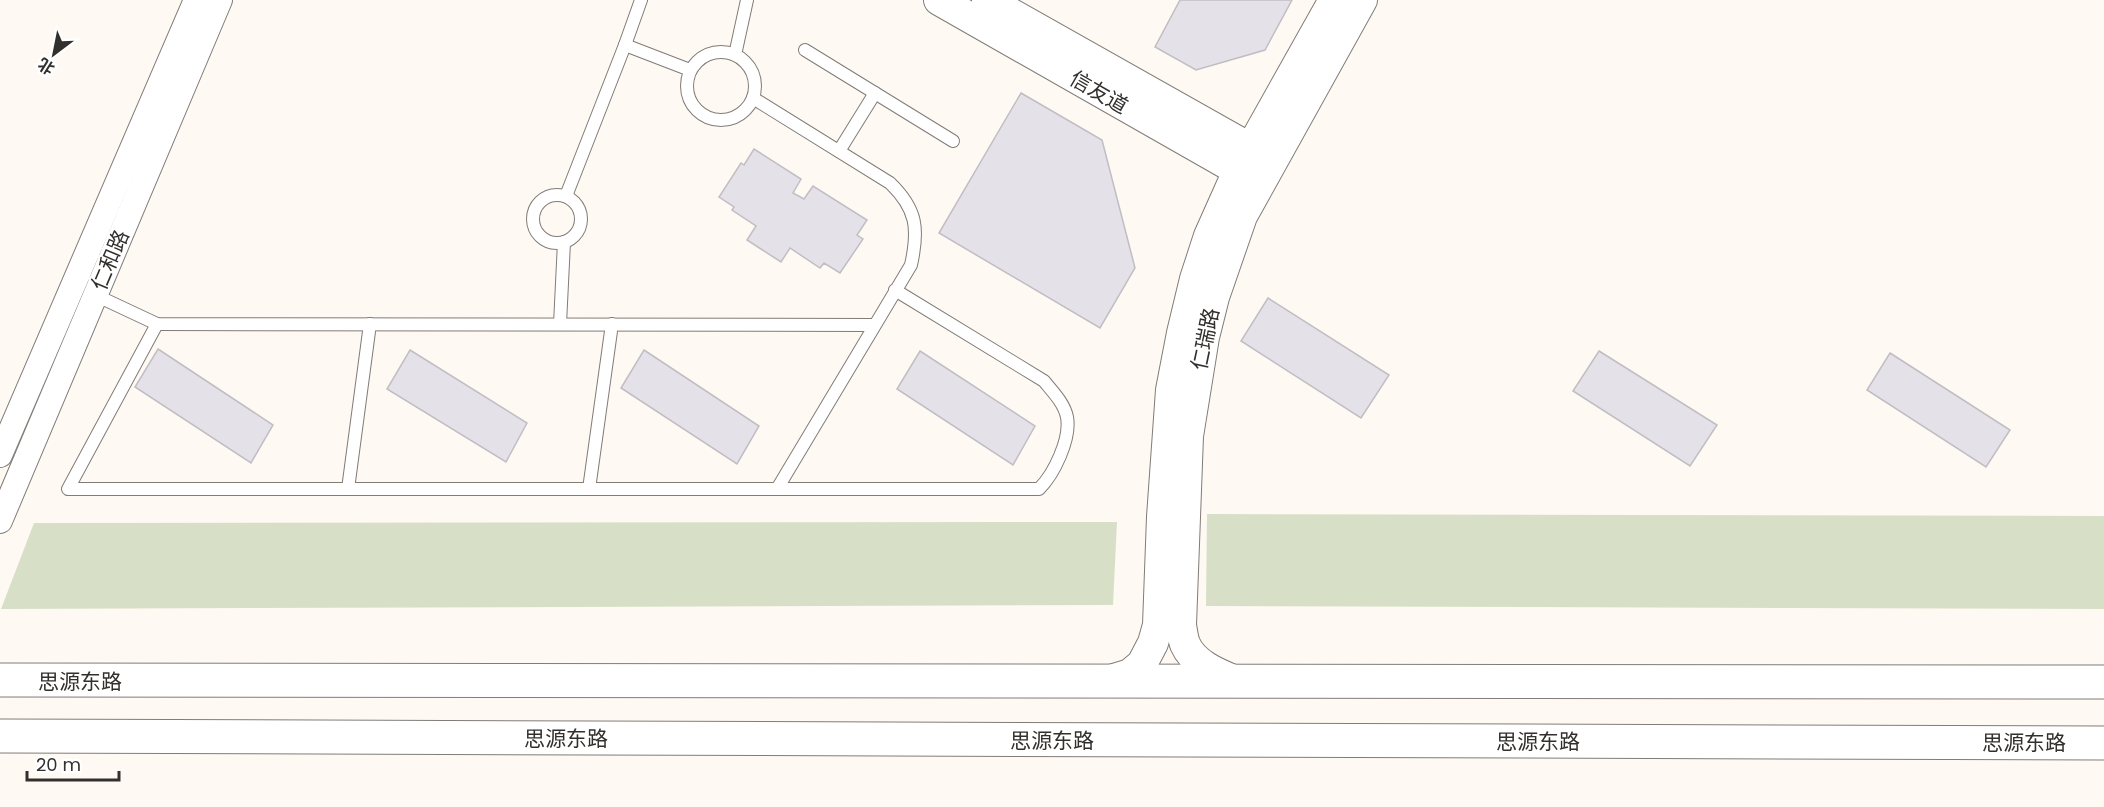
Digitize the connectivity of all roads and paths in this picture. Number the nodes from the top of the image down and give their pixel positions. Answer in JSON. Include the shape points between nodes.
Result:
{"nodes":[{"id":1,"x":196,"y":0,"type":"edge"},
{"id":2,"x":220,"y":0,"type":"edge"},
{"id":3,"x":641,"y":0,"type":"edge"},
{"id":4,"x":747,"y":0,"type":"edge"},
{"id":5,"x":939,"y":0,"type":"edge"},
{"id":6,"x":987,"y":0,"type":"edge"},
{"id":7,"x":1334,"y":0,"type":"edge"},
{"id":8,"x":1362,"y":0,"type":"edge"},
{"id":9,"x":625,"y":45,"type":"junction"},
{"id":10,"x":805,"y":50,"type":"dead end"},
{"id":11,"x":735,"y":55,"type":"junction"},
{"id":12,"x":690,"y":70,"type":"junction"},
{"id":13,"x":875,"y":93,"type":"junction"},
{"id":14,"x":753,"y":98,"type":"junction"},
{"id":15,"x":1291,"y":103,"type":"junction"},
{"id":16,"x":1184,"y":127,"type":"junction"},
{"id":17,"x":954,"y":141,"type":"dead end"},
{"id":18,"x":839,"y":152,"type":"junction"},
{"id":19,"x":1253,"y":159,"type":"junction"},
{"id":20,"x":566,"y":196,"type":"junction"},
{"id":21,"x":564,"y":242,"type":"junction"},
{"id":22,"x":73,"y":285,"type":"junction"},
{"id":23,"x":895,"y":290,"type":"junction"},
{"id":24,"x":95,"y":296,"type":"junction"},
{"id":25,"x":157,"y":324,"type":"junction"},
{"id":26,"x":370,"y":324,"type":"junction"},
{"id":27,"x":560,"y":324,"type":"junction"},
{"id":28,"x":612,"y":324,"type":"junction"},
{"id":29,"x":874,"y":325,"type":"junction"},
{"id":30,"x":0,"y":455,"type":"edge"},
{"id":31,"x":348,"y":489,"type":"junction"},
{"id":32,"x":588,"y":489,"type":"junction"},
{"id":33,"x":777,"y":489,"type":"junction"},
{"id":34,"x":0,"y":521,"type":"edge"},
{"id":35,"x":0,"y":680,"type":"edge"},
{"id":36,"x":1104,"y":682,"type":"junction"},
{"id":37,"x":1241,"y":682,"type":"junction"},
{"id":38,"x":2104,"y":682,"type":"edge"},
{"id":39,"x":0,"y":736,"type":"edge"},
{"id":40,"x":2104,"y":742,"type":"edge"}],
"edges":[{"from":1,"to":22,"type":"street","name":"仁和路"},
{"from":2,"to":24,"type":"street","name":"仁和路"},
{"from":3,"to":9,"type":"lane"},
{"from":4,"to":11,"type":"lane"},
{"from":5,"to":16,"type":"street","name":"信友道"},
{"from":6,"to":16,"type":"street","name":"信友道"},
{"from":7,"to":15,"type":"street","name":"仁瑞路"},
{"from":8,"to":15,"type":"street","name":"仁瑞路"},
{"from":9,"to":12,"type":"lane"},
{"from":9,"to":20,"type":"lane"},
{"from":10,"to":13,"type":"lane"},
{"from":11,"to":12,"type":"lane","via":[[719,51],[708,54]]},
{"from":11,"to":14,"type":"lane","via":[[755,76]]},
{"from":12,"to":14,"type":"lane","via":[[687,93],[692,104],[708,118],[730,119],[740,115]]},
{"from":13,"to":17,"type":"lane"},
{"from":13,"to":18,"type":"lane"},
{"from":14,"to":18,"type":"lane"},
{"from":15,"to":16,"type":"street","via":[[1249,121]]},
{"from":15,"to":19,"type":"street","name":"仁瑞路"},
{"from":16,"to":19,"type":"street"},
{"from":18,"to":23,"type":"lane","via":[[890,183],[912,210],[915,247],[910,265]]},
{"from":19,"to":36,"type":"street","name":"仁瑞路","via":[[1209,236],[1182,333],[1171,390],[1158,625],[1153,643],[1142,664],[1130,674]]},
{"from":19,"to":37,"type":"street","name":"仁瑞路","via":[[1242,216],[1204,337],[1188,436],[1181,626],[1185,645],[1195,658],[1221,675]]},
{"from":20,"to":21,"type":"lane","via":[[577,205],[581,220],[576,233]]},
{"from":20,"to":21,"type":"lane","via":[[549,196],[534,214],[542,237]]},
{"from":21,"to":27,"type":"lane"},
{"from":22,"to":24,"type":"lane"},
{"from":22,"to":30,"type":"street","name":"仁和路"},
{"from":23,"to":29,"type":"lane"},
{"from":23,"to":33,"type":"lane","via":[[1044,381],[1060,399],[1067,417],[1066,435],[1054,469],[1039,489]]},
{"from":24,"to":25,"type":"lane"},
{"from":24,"to":34,"type":"street","name":"仁和路"},
{"from":25,"to":26,"type":"lane"},
{"from":25,"to":31,"type":"lane","via":[[68,489]]},
{"from":26,"to":27,"type":"lane"},
{"from":26,"to":31,"type":"lane"},
{"from":27,"to":28,"type":"lane"},
{"from":28,"to":29,"type":"lane"},
{"from":28,"to":32,"type":"lane"},
{"from":29,"to":33,"type":"lane"},
{"from":31,"to":32,"type":"lane"},
{"from":32,"to":33,"type":"lane"},
{"from":35,"to":36,"type":"main road","name":"思源东路"},
{"from":36,"to":37,"type":"main road","name":"思源东路"},
{"from":37,"to":38,"type":"main road","name":"思源东路"},
{"from":39,"to":40,"type":"main road","name":"思源东路"}]}
